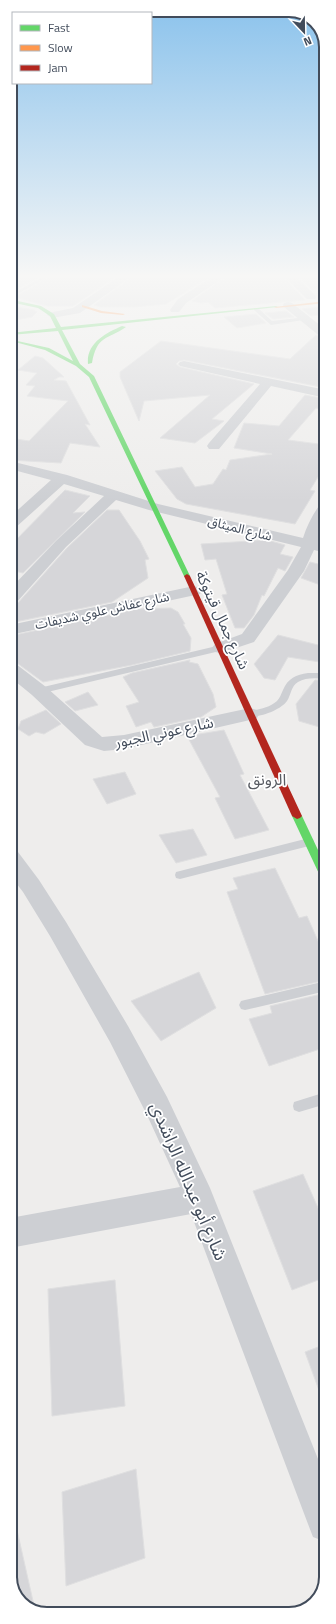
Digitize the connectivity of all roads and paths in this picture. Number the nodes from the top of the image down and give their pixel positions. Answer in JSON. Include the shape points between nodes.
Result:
{"nodes":[{"id":1,"x":50,"y":350,"type":"edge"},
{"id":2,"x":70,"y":350,"type":"edge"},
{"id":3,"x":83,"y":350,"type":"dead end"},
{"id":4,"x":92,"y":350,"type":"edge"},
{"id":5,"x":90,"y":363,"type":"junction"},
{"id":6,"x":184,"y":364,"type":"dead end"},
{"id":7,"x":78,"y":365,"type":"junction"},
{"id":8,"x":91,"y":376,"type":"junction"},
{"id":9,"x":267,"y":383,"type":"junction"},
{"id":10,"x":319,"y":393,"type":"edge"},
{"id":11,"x":214,"y":446,"type":"dead end"},
{"id":12,"x":17,"y":467,"type":"edge"},
{"id":13,"x":62,"y":478,"type":"junction"},
{"id":14,"x":114,"y":494,"type":"junction"},
{"id":15,"x":154,"y":507,"type":"junction"},
{"id":16,"x":17,"y":519,"type":"edge"},
{"id":17,"x":319,"y":519,"type":"edge"},
{"id":18,"x":309,"y":544,"type":"junction"},
{"id":19,"x":319,"y":546,"type":"edge"},
{"id":20,"x":17,"y":591,"type":"edge"},
{"id":21,"x":194,"y":591,"type":"junction"},
{"id":22,"x":17,"y":629,"type":"edge"},
{"id":23,"x":221,"y":648,"type":"junction"},
{"id":24,"x":17,"y":674,"type":"edge"},
{"id":25,"x":319,"y":676,"type":"edge"},
{"id":26,"x":39,"y":691,"type":"junction"},
{"id":27,"x":250,"y":714,"type":"junction"},
{"id":28,"x":309,"y":842,"type":"junction"},
{"id":29,"x":319,"y":863,"type":"edge"},
{"id":30,"x":17,"y":867,"type":"edge"},
{"id":31,"x":180,"y":875,"type":"dead end"},
{"id":32,"x":319,"y":988,"type":"edge"},
{"id":33,"x":245,"y":1005,"type":"dead end"},
{"id":34,"x":319,"y":1100,"type":"edge"},
{"id":35,"x":299,"y":1106,"type":"dead end"},
{"id":36,"x":200,"y":1198,"type":"junction"},
{"id":37,"x":17,"y":1232,"type":"edge"},
{"id":38,"x":319,"y":1506,"type":"edge"}],
"edges":[{"from":1,"to":7,"type":"main road"},
{"from":2,"to":7,"type":"main road","name":"شارع جمال قيتوكة"},
{"from":3,"to":5,"type":"main road","name":"شارع جمال قيتوكة"},
{"from":4,"to":5,"type":"main road"},
{"from":5,"to":8,"type":"main road","name":"شارع جمال قيتوكة"},
{"from":6,"to":9,"type":"street"},
{"from":7,"to":8,"type":"main road","name":"شارع جمال قيتوكة"},
{"from":8,"to":15,"type":"main road","name":"شارع جمال قيتوكة"},
{"from":9,"to":10,"type":"street"},
{"from":9,"to":11,"type":"street"},
{"from":12,"to":13,"type":"street","name":"شارع الميثاق"},
{"from":13,"to":14,"type":"street","name":"شارع الميثاق"},
{"from":13,"to":16,"type":"street"},
{"from":14,"to":15,"type":"street","name":"شارع الميثاق"},
{"from":14,"to":20,"type":"street","via":[[61,544]]},
{"from":15,"to":18,"type":"street","name":"شارع الميثاق"},
{"from":15,"to":21,"type":"main road","name":"شارع جمال قيتوكة"},
{"from":17,"to":18,"type":"street"},
{"from":18,"to":19,"type":"street","name":"شارع الميثاق"},
{"from":18,"to":23,"type":"street","via":[[296,571],[248,638]]},
{"from":21,"to":22,"type":"street","name":"شارع عفاش علوي شديفات"},
{"from":21,"to":23,"type":"main road","name":"شارع جمال قيتوكة"},
{"from":23,"to":26,"type":"lane"},
{"from":23,"to":27,"type":"main road","name":"شارع جمال قيتوكة"},
{"from":24,"to":26,"type":"street","name":"شارع عوني الجبور"},
{"from":25,"to":27,"type":"lane","via":[[308,676],[292,682],[282,701],[276,706]]},
{"from":26,"to":27,"type":"street","name":"شارع عوني الجبور","via":[[99,744],[124,742]]},
{"from":27,"to":28,"type":"main road","name":"شارع جمال قيتوكة"},
{"from":28,"to":29,"type":"main road","name":"شارع جمال قيتوكة"},
{"from":28,"to":31,"type":"lane"},
{"from":30,"to":36,"type":"street","name":"شارع أبو عبدالله الراشدي","via":[[58,928],[119,1034],[157,1106]]},
{"from":32,"to":33,"type":"lane"},
{"from":34,"to":35,"type":"lane"},
{"from":36,"to":37,"type":"street"},
{"from":36,"to":38,"type":"street","name":"شارع أبو عبدالله الراشدي"}]}
